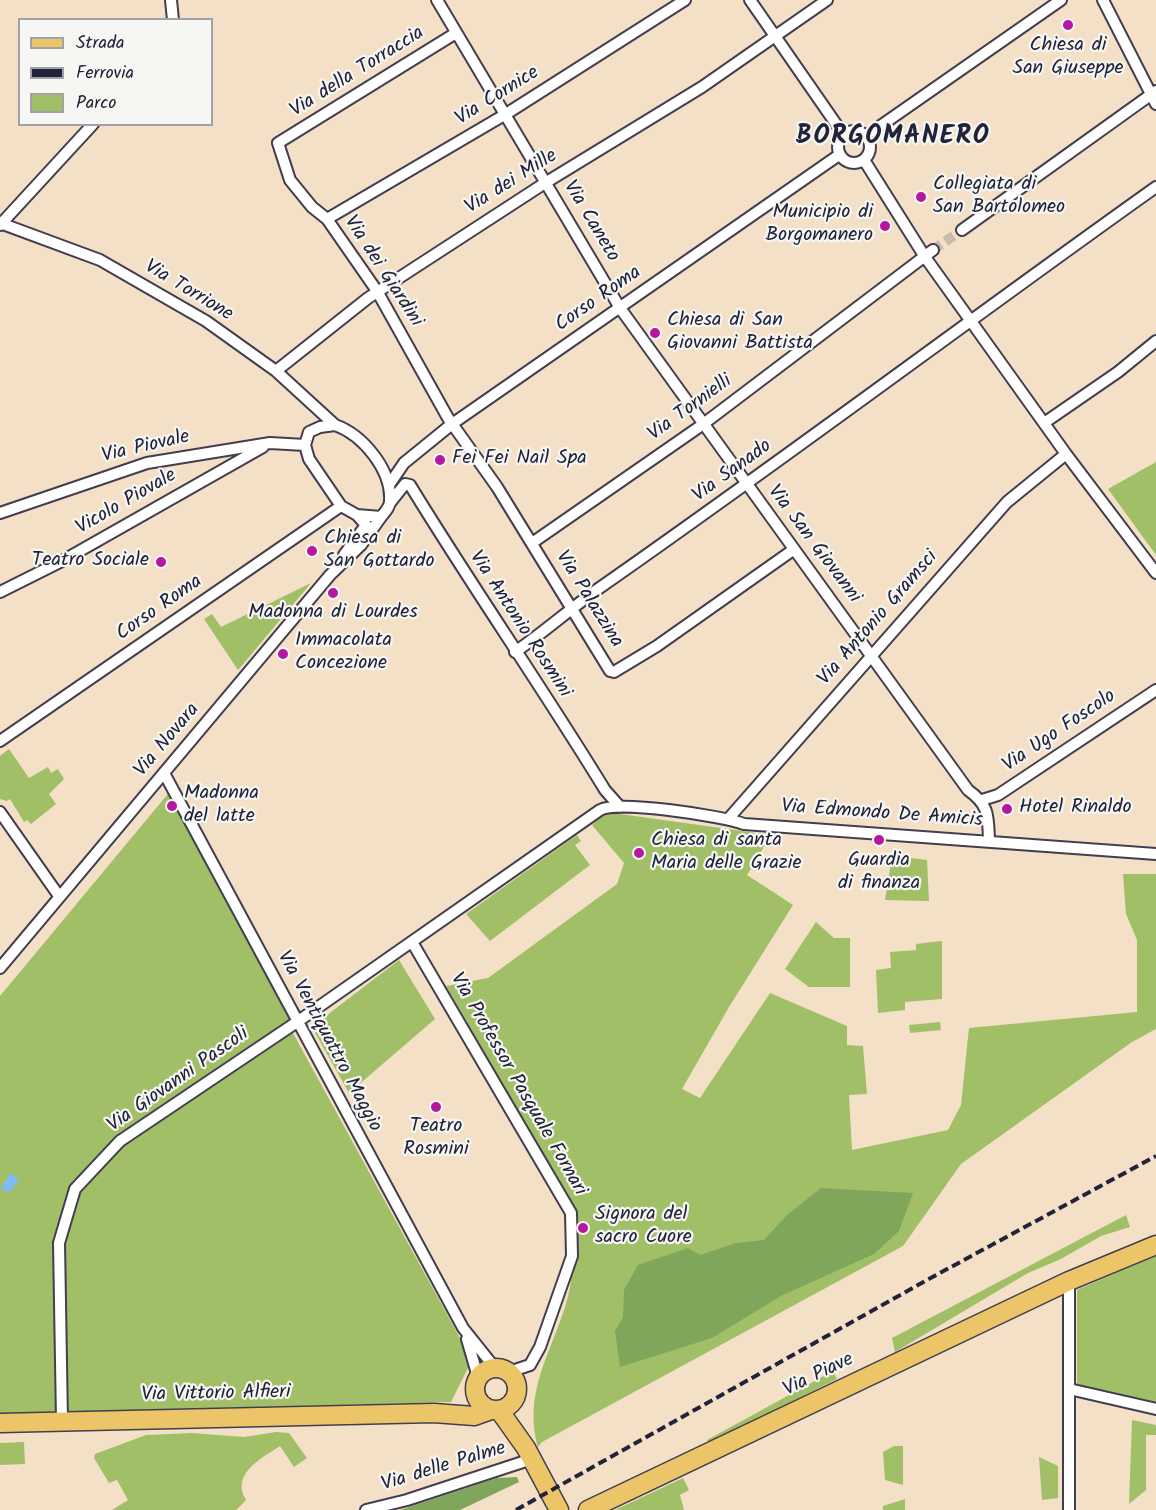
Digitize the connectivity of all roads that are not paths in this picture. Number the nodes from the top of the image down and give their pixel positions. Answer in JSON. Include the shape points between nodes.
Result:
{"nodes":[{"id":1,"x":171,"y":0,"type":"edge"},
{"id":2,"x":437,"y":0,"type":"edge"},
{"id":3,"x":686,"y":0,"type":"edge"},
{"id":4,"x":750,"y":0,"type":"edge"},
{"id":5,"x":827,"y":0,"type":"edge"},
{"id":6,"x":1061,"y":0,"type":"edge"},
{"id":7,"x":1103,"y":0,"type":"edge"},
{"id":8,"x":173,"y":18,"type":"edge"},
{"id":9,"x":456,"y":33,"type":"junction"},
{"id":10,"x":776,"y":38,"type":"junction"},
{"id":11,"x":1154,"y":96,"type":"edge"},
{"id":12,"x":506,"y":114,"type":"junction"},
{"id":13,"x":91,"y":126,"type":"edge"},
{"id":14,"x":843,"y":134,"type":"junction"},
{"id":15,"x":866,"y":136,"type":"junction"},
{"id":16,"x":278,"y":143,"type":"joint"},
{"id":17,"x":839,"y":155,"type":"junction"},
{"id":18,"x":864,"y":160,"type":"junction"},
{"id":19,"x":545,"y":183,"type":"junction"},
{"id":20,"x":1156,"y":186,"type":"edge"},
{"id":21,"x":327,"y":219,"type":"junction"},
{"id":22,"x":0,"y":224,"type":"edge"},
{"id":23,"x":962,"y":230,"type":"tunnel mouth"},
{"id":24,"x":929,"y":253,"type":"junction"},
{"id":25,"x":377,"y":291,"type":"junction"},
{"id":26,"x":620,"y":308,"type":"junction"},
{"id":27,"x":970,"y":319,"type":"junction"},
{"id":28,"x":1156,"y":341,"type":"edge"},
{"id":29,"x":276,"y":371,"type":"junction"},
{"id":30,"x":1044,"y":423,"type":"junction"},
{"id":31,"x":452,"y":424,"type":"junction"},
{"id":32,"x":334,"y":425,"type":"junction"},
{"id":33,"x":702,"y":425,"type":"junction"},
{"id":34,"x":270,"y":443,"type":"junction"},
{"id":35,"x":305,"y":445,"type":"junction"},
{"id":36,"x":1066,"y":454,"type":"junction"},
{"id":37,"x":389,"y":485,"type":"junction"},
{"id":38,"x":747,"y":486,"type":"junction"},
{"id":39,"x":390,"y":504,"type":"junction"},
{"id":40,"x":341,"y":506,"type":"junction"},
{"id":41,"x":0,"y":513,"type":"edge"},
{"id":42,"x":357,"y":515,"type":"junction"},
{"id":43,"x":381,"y":517,"type":"junction"},
{"id":44,"x":532,"y":543,"type":"junction"},
{"id":45,"x":793,"y":550,"type":"junction"},
{"id":46,"x":1156,"y":573,"type":"edge"},
{"id":47,"x":330,"y":575,"type":"junction"},
{"id":48,"x":0,"y":592,"type":"edge"},
{"id":49,"x":571,"y":608,"type":"junction"},
{"id":50,"x":515,"y":652,"type":"junction"},
{"id":51,"x":872,"y":654,"type":"junction"},
{"id":52,"x":1156,"y":690,"type":"edge"},
{"id":53,"x":0,"y":741,"type":"edge"},
{"id":54,"x":164,"y":773,"type":"junction"},
{"id":55,"x":982,"y":800,"type":"junction"},
{"id":56,"x":620,"y":807,"type":"junction"},
{"id":57,"x":0,"y":812,"type":"edge"},
{"id":58,"x":729,"y":818,"type":"junction"},
{"id":59,"x":989,"y":840,"type":"junction"},
{"id":60,"x":1156,"y":854,"type":"edge"},
{"id":61,"x":59,"y":896,"type":"junction"},
{"id":62,"x":412,"y":942,"type":"junction"},
{"id":63,"x":0,"y":968,"type":"edge"},
{"id":64,"x":297,"y":1022,"type":"junction"},
{"id":65,"x":1156,"y":1245,"type":"edge"},
{"id":66,"x":1069,"y":1281,"type":"junction"},
{"id":67,"x":463,"y":1328,"type":"junction"},
{"id":68,"x":502,"y":1370,"type":"junction"},
{"id":69,"x":476,"y":1382,"type":"junction"},
{"id":70,"x":1069,"y":1389,"type":"junction"},
{"id":71,"x":517,"y":1395,"type":"junction"},
{"id":72,"x":1156,"y":1409,"type":"edge"},
{"id":73,"x":495,"y":1410,"type":"junction"},
{"id":74,"x":434,"y":1413,"type":"junction"},
{"id":75,"x":62,"y":1421,"type":"junction"},
{"id":76,"x":0,"y":1423,"type":"edge"},
{"id":77,"x":529,"y":1454,"type":"junction"},
{"id":78,"x":366,"y":1510,"type":"edge"},
{"id":79,"x":559,"y":1510,"type":"edge"},
{"id":80,"x":588,"y":1510,"type":"edge"},
{"id":81,"x":1069,"y":1510,"type":"edge"}],
"edges":[{"from":1,"to":8,"type":"street"},
{"from":2,"to":9,"type":"street","name":"Via Caneto"},
{"from":3,"to":12,"type":"street","name":"Via Cornice"},
{"from":4,"to":10,"type":"street"},
{"from":5,"to":10,"type":"street","name":"Via dei Mille"},
{"from":6,"to":15,"type":"street"},
{"from":7,"to":11,"type":"street"},
{"from":9,"to":12,"type":"street","name":"Via Caneto"},
{"from":9,"to":16,"type":"street","name":"Via della Torraccia"},
{"from":10,"to":14,"type":"street"},
{"from":10,"to":19,"type":"street","name":"Via dei Mille"},
{"from":11,"to":23,"type":"street"},
{"from":12,"to":19,"type":"street","name":"Via Caneto"},
{"from":12,"to":21,"type":"street","name":"Via Cornice"},
{"from":13,"to":22,"type":"street","name":"Via Torrione"},
{"from":14,"to":15,"type":"street","via":[[853,130]]},
{"from":14,"to":17,"type":"street","via":[[837,146]]},
{"from":15,"to":18,"type":"street","via":[[870,151]]},
{"from":16,"to":21,"type":"street","name":"Via dei Giardini","via":[[290,180]]},
{"from":17,"to":18,"type":"street","via":[[848,162]]},
{"from":17,"to":26,"type":"street","name":"Corso Roma"},
{"from":18,"to":24,"type":"street"},
{"from":19,"to":25,"type":"street","name":"Via dei Mille"},
{"from":19,"to":26,"type":"street","name":"Via Caneto"},
{"from":20,"to":27,"type":"street","name":"Via Sanado"},
{"from":21,"to":25,"type":"street","name":"Via dei Giardini"},
{"from":22,"to":29,"type":"street","name":"Via Torrione","via":[[100,260],[206,321]]},
{"from":24,"to":27,"type":"street"},
{"from":24,"to":33,"type":"street","name":"Via Tornielli"},
{"from":25,"to":29,"type":"street","name":"Via dei Mille"},
{"from":25,"to":31,"type":"street","name":"Via dei Giardini"},
{"from":26,"to":31,"type":"street","name":"Corso Roma"},
{"from":26,"to":33,"type":"street","name":"Via San Giovanni"},
{"from":27,"to":30,"type":"street"},
{"from":27,"to":38,"type":"street","name":"Via Sanado"},
{"from":28,"to":30,"type":"street"},
{"from":29,"to":32,"type":"street","name":"Via Torrione"},
{"from":30,"to":36,"type":"street"},
{"from":31,"to":37,"type":"street","name":"Corso Roma","via":[[404,463]]},
{"from":31,"to":44,"type":"street","name":"Via Palazzina"},
{"from":32,"to":35,"type":"street","via":[[309,432]]},
{"from":32,"to":37,"type":"street","name":"Via Torrione","via":[[364,445],[381,465]]},
{"from":33,"to":38,"type":"street","name":"Via San Giovanni"},
{"from":33,"to":44,"type":"street","name":"Via Tornielli"},
{"from":34,"to":35,"type":"street","name":"Via Piovale"},
{"from":34,"to":41,"type":"street","name":"Via Piovale","via":[[129,467]]},
{"from":34,"to":48,"type":"street","name":"Vicolo Piovale"},
{"from":35,"to":40,"type":"street","via":[[309,459]]},
{"from":36,"to":46,"type":"street"},
{"from":36,"to":51,"type":"street","name":"Via Antonio Gramsci","via":[[1007,502]]},
{"from":37,"to":39,"type":"street"},
{"from":38,"to":45,"type":"street","name":"Via San Giovanni"},
{"from":38,"to":49,"type":"street","name":"Via Sanado"},
{"from":39,"to":43,"type":"street","name":"Via Novara"},
{"from":39,"to":50,"type":"street","name":"Via Antonio Rosmini","via":[[405,484],[410,485]]},
{"from":40,"to":42,"type":"street"},
{"from":40,"to":53,"type":"street","name":"Corso Roma"},
{"from":42,"to":43,"type":"street"},
{"from":42,"to":47,"type":"street","via":[[366,525]]},
{"from":43,"to":47,"type":"street","name":"Via Novara","via":[[366,539]]},
{"from":44,"to":49,"type":"street","name":"Via Palazzina"},
{"from":45,"to":49,"type":"street","name":"Via Palazzina","via":[[614,672]]},
{"from":45,"to":51,"type":"street","name":"Via San Giovanni"},
{"from":47,"to":54,"type":"street","name":"Via Novara"},
{"from":49,"to":50,"type":"street","name":"Via Sanado"},
{"from":50,"to":56,"type":"street","name":"Via Antonio Rosmini"},
{"from":51,"to":55,"type":"street","name":"Via San Giovanni","via":[[968,789]]},
{"from":51,"to":58,"type":"street","name":"Via Antonio Gramsci"},
{"from":52,"to":55,"type":"street","name":"Via Ugo Foscolo","via":[[998,795]]},
{"from":54,"to":61,"type":"street","name":"Via Novara"},
{"from":54,"to":64,"type":"street","name":"Via Ventiquattro Maggio"},
{"from":55,"to":59,"type":"street","via":[[988,813]]},
{"from":56,"to":58,"type":"street","name":"Via Edmondo De Amicis"},
{"from":56,"to":62,"type":"street","name":"Via Edmondo De Amicis","via":[[607,806]]},
{"from":57,"to":61,"type":"street"},
{"from":58,"to":59,"type":"street","name":"Via Edmondo De Amicis","via":[[744,824]]},
{"from":59,"to":60,"type":"street","name":"Via Edmondo De Amicis"},
{"from":61,"to":63,"type":"street","name":"Via Novara"},
{"from":62,"to":64,"type":"street"},
{"from":62,"to":68,"type":"street","name":"Via Professor Pasquale Fornari","via":[[571,1213],[572,1256],[540,1347],[530,1365]]},
{"from":64,"to":67,"type":"street","name":"Via Ventiquattro Maggio"},
{"from":64,"to":75,"type":"street","name":"Via Giovanni Pascoli","via":[[120,1140],[75,1189],[59,1243]]},
{"from":65,"to":66,"type":"main road","name":"Via Piave"},
{"from":66,"to":70,"type":"street"},
{"from":66,"to":80,"type":"main road","name":"Via Piave"},
{"from":67,"to":68,"type":"street","name":"Via Ventiquattro Maggio"},
{"from":67,"to":69,"type":"street","name":"Via Ventiquattro Maggio"},
{"from":68,"to":69,"type":"main road"},
{"from":68,"to":71,"type":"main road","via":[[516,1382]]},
{"from":69,"to":73,"type":"main road","via":[[479,1402]]},
{"from":69,"to":74,"type":"main road","via":[[461,1404]]},
{"from":70,"to":72,"type":"street"},
{"from":70,"to":81,"type":"street"},
{"from":71,"to":73,"type":"main road","via":[[510,1405]]},
{"from":71,"to":77,"type":"main road"},
{"from":73,"to":74,"type":"main road","via":[[474,1416]]},
{"from":73,"to":77,"type":"main road"},
{"from":74,"to":75,"type":"main road","name":"Via Vittorio Alfieri"},
{"from":75,"to":76,"type":"main road","name":"Via Vittorio Alfieri"},
{"from":77,"to":78,"type":"street","name":"Via delle Palme"},
{"from":77,"to":79,"type":"main road"}]}
